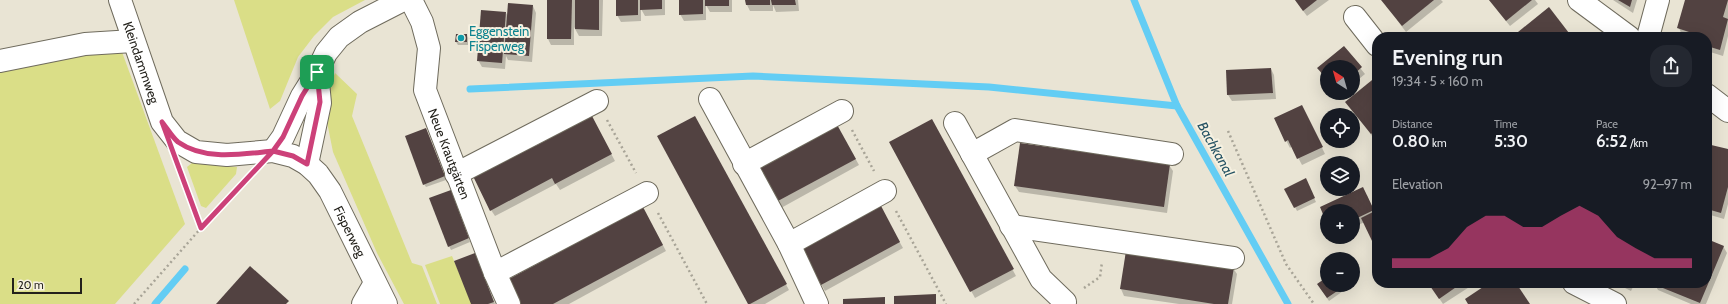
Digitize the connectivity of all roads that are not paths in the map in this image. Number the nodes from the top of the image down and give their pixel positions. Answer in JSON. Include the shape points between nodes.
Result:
{"nodes":[{"id":1,"x":120,"y":0,"type":"edge"},
{"id":2,"x":403,"y":0,"type":"edge"},
{"id":3,"x":410,"y":0,"type":"edge"},
{"id":4,"x":1579,"y":0,"type":"edge"},
{"id":5,"x":1658,"y":0,"type":"edge"},
{"id":6,"x":1355,"y":17,"type":"dead end"},
{"id":7,"x":1622,"y":32,"type":"edge"},
{"id":8,"x":1649,"y":32,"type":"edge"},
{"id":9,"x":1372,"y":39,"type":"edge"},
{"id":10,"x":133,"y":41,"type":"junction"},
{"id":11,"x":0,"y":61,"type":"edge"},
{"id":12,"x":317,"y":72,"type":"junction"},
{"id":13,"x":710,"y":99,"type":"dead end"},
{"id":14,"x":1712,"y":99,"type":"edge"},
{"id":15,"x":597,"y":101,"type":"dead end"},
{"id":16,"x":842,"y":111,"type":"dead end"},
{"id":17,"x":1728,"y":111,"type":"edge"},
{"id":18,"x":955,"y":122,"type":"dead end"},
{"id":19,"x":273,"y":151,"type":"junction"},
{"id":20,"x":972,"y":154,"type":"junction"},
{"id":21,"x":1172,"y":154,"type":"dead end"},
{"id":22,"x":307,"y":164,"type":"junction"},
{"id":23,"x":744,"y":164,"type":"junction"},
{"id":24,"x":456,"y":174,"type":"junction"},
{"id":25,"x":885,"y":191,"type":"dead end"},
{"id":26,"x":647,"y":193,"type":"dead end"},
{"id":27,"x":1011,"y":226,"type":"junction"},
{"id":28,"x":789,"y":244,"type":"junction"},
{"id":29,"x":1234,"y":258,"type":"dead end"},
{"id":30,"x":495,"y":273,"type":"junction"},
{"id":31,"x":375,"y":283,"type":"junction"},
{"id":32,"x":1584,"y":288,"type":"edge"},
{"id":33,"x":1063,"y":303,"type":"edge"},
{"id":34,"x":363,"y":304,"type":"edge"},
{"id":35,"x":386,"y":304,"type":"edge"},
{"id":36,"x":509,"y":304,"type":"edge"},
{"id":37,"x":818,"y":304,"type":"edge"},
{"id":38,"x":1615,"y":304,"type":"edge"}],
"edges":[{"from":1,"to":10,"type":"street","name":"Kleindammweg"},
{"from":2,"to":12,"type":"street","via":[[360,22],[339,37],[326,53]]},
{"from":3,"to":24,"type":"street","name":"Neue Krautgärten","via":[[422,22],[429,48],[425,90]]},
{"from":4,"to":7,"type":"street"},
{"from":5,"to":8,"type":"street"},
{"from":6,"to":9,"type":"street"},
{"from":10,"to":11,"type":"street","via":[[85,44]]},
{"from":10,"to":19,"type":"street","name":"Kleindammweg","via":[[162,122],[177,141],[196,152],[227,155]]},
{"from":12,"to":19,"type":"street"},
{"from":12,"to":22,"type":"street","via":[[320,102]]},
{"from":13,"to":23,"type":"street"},
{"from":14,"to":17,"type":"street"},
{"from":15,"to":24,"type":"street"},
{"from":16,"to":23,"type":"street"},
{"from":18,"to":20,"type":"street"},
{"from":19,"to":22,"type":"street","name":"Fisperweg","via":[[293,156]]},
{"from":20,"to":21,"type":"street","via":[[1015,130]]},
{"from":20,"to":27,"type":"street"},
{"from":22,"to":31,"type":"street","name":"Fisperweg","via":[[330,191]]},
{"from":23,"to":28,"type":"street"},
{"from":24,"to":30,"type":"street","name":"Neue Krautgärten"},
{"from":25,"to":28,"type":"street"},
{"from":26,"to":30,"type":"street"},
{"from":27,"to":29,"type":"street"},
{"from":27,"to":33,"type":"street","via":[[1041,279]]},
{"from":28,"to":37,"type":"street"},
{"from":30,"to":36,"type":"street","name":"Neue Krautgärten"},
{"from":31,"to":34,"type":"street"},
{"from":31,"to":35,"type":"street","name":"Fisperweg"},
{"from":32,"to":38,"type":"street"}]}
